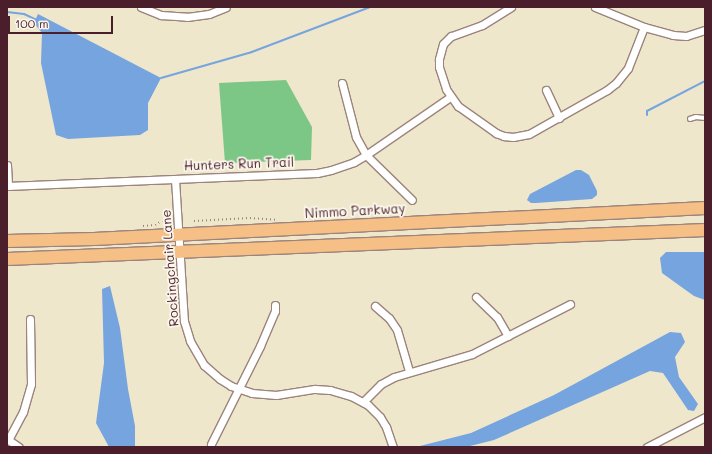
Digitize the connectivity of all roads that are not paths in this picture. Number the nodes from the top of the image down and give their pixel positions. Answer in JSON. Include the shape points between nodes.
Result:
{"nodes":[{"id":1,"x":141,"y":7,"type":"edge"},
{"id":2,"x":226,"y":7,"type":"edge"},
{"id":3,"x":511,"y":7,"type":"edge"},
{"id":4,"x":595,"y":7,"type":"edge"},
{"id":5,"x":644,"y":27,"type":"junction"},
{"id":6,"x":705,"y":30,"type":"edge"},
{"id":7,"x":342,"y":84,"type":"dead end"},
{"id":8,"x":546,"y":90,"type":"dead end"},
{"id":9,"x":450,"y":97,"type":"junction"},
{"id":10,"x":559,"y":118,"type":"junction"},
{"id":11,"x":705,"y":118,"type":"edge"},
{"id":12,"x":690,"y":119,"type":"dead end"},
{"id":13,"x":366,"y":155,"type":"junction"},
{"id":14,"x":7,"y":165,"type":"edge"},
{"id":15,"x":176,"y":179,"type":"junction"},
{"id":16,"x":7,"y":186,"type":"edge"},
{"id":17,"x":412,"y":200,"type":"dead end"},
{"id":18,"x":705,"y":208,"type":"edge"},
{"id":19,"x":705,"y":230,"type":"edge"},
{"id":20,"x":178,"y":234,"type":"junction"},
{"id":21,"x":7,"y":241,"type":"edge"},
{"id":22,"x":180,"y":252,"type":"junction"},
{"id":23,"x":7,"y":259,"type":"edge"},
{"id":24,"x":476,"y":297,"type":"dead end"},
{"id":25,"x":570,"y":304,"type":"dead end"},
{"id":26,"x":275,"y":305,"type":"dead end"},
{"id":27,"x":376,"y":306,"type":"dead end"},
{"id":28,"x":30,"y":319,"type":"dead end"},
{"id":29,"x":508,"y":336,"type":"junction"},
{"id":30,"x":408,"y":371,"type":"junction"},
{"id":31,"x":239,"y":389,"type":"junction"},
{"id":32,"x":363,"y":402,"type":"junction"},
{"id":33,"x":705,"y":417,"type":"edge"},
{"id":34,"x":8,"y":439,"type":"edge"},
{"id":35,"x":211,"y":444,"type":"dead end"},
{"id":36,"x":19,"y":447,"type":"edge"},
{"id":37,"x":392,"y":447,"type":"edge"},
{"id":38,"x":647,"y":447,"type":"edge"}],
"edges":[{"from":1,"to":2,"type":"street","via":[[160,15],[187,17],[209,14]]},
{"from":3,"to":9,"type":"street","via":[[482,25],[451,36],[443,44],[439,67]]},
{"from":4,"to":5,"type":"street"},
{"from":5,"to":6,"type":"street","via":[[686,36]]},
{"from":5,"to":10,"type":"street","via":[[628,68],[616,83]]},
{"from":7,"to":13,"type":"street","via":[[356,136]]},
{"from":8,"to":10,"type":"street"},
{"from":9,"to":10,"type":"street","via":[[464,112],[504,136],[529,134]]},
{"from":9,"to":13,"type":"street","name":"Hunters Run Trail"},
{"from":11,"to":12,"type":"lane"},
{"from":13,"to":15,"type":"street","name":"Hunters Run Trail","via":[[341,167],[317,172]]},
{"from":13,"to":17,"type":"street"},
{"from":14,"to":16,"type":"street"},
{"from":15,"to":16,"type":"street","name":"Hunters Run Trail"},
{"from":15,"to":20,"type":"street","name":"Rockingchair Lane"},
{"from":18,"to":20,"type":"highway","name":"Nimmo Parkway"},
{"from":19,"to":22,"type":"highway"},
{"from":20,"to":21,"type":"highway","name":"Nimmo Parkway"},
{"from":20,"to":22,"type":"street","name":"Rockingchair Lane"},
{"from":22,"to":23,"type":"highway"},
{"from":22,"to":31,"type":"street","name":"Rockingchair Lane","via":[[184,321],[190,341],[196,354],[211,372]]},
{"from":24,"to":29,"type":"street","via":[[497,317]]},
{"from":25,"to":29,"type":"street"},
{"from":26,"to":31,"type":"street","via":[[275,312]]},
{"from":27,"to":30,"type":"street","via":[[397,330]]},
{"from":28,"to":34,"type":"street","via":[[31,384],[23,412]]},
{"from":29,"to":30,"type":"street","via":[[472,354]]},
{"from":30,"to":32,"type":"street","via":[[381,384]]},
{"from":31,"to":32,"type":"street","name":"Rockingchair Lane","via":[[276,395],[308,390],[330,390]]},
{"from":31,"to":35,"type":"street"},
{"from":32,"to":37,"type":"street","name":"Rockingchair Lane","via":[[380,417]]},
{"from":33,"to":38,"type":"street"},
{"from":34,"to":36,"type":"street"}]}
